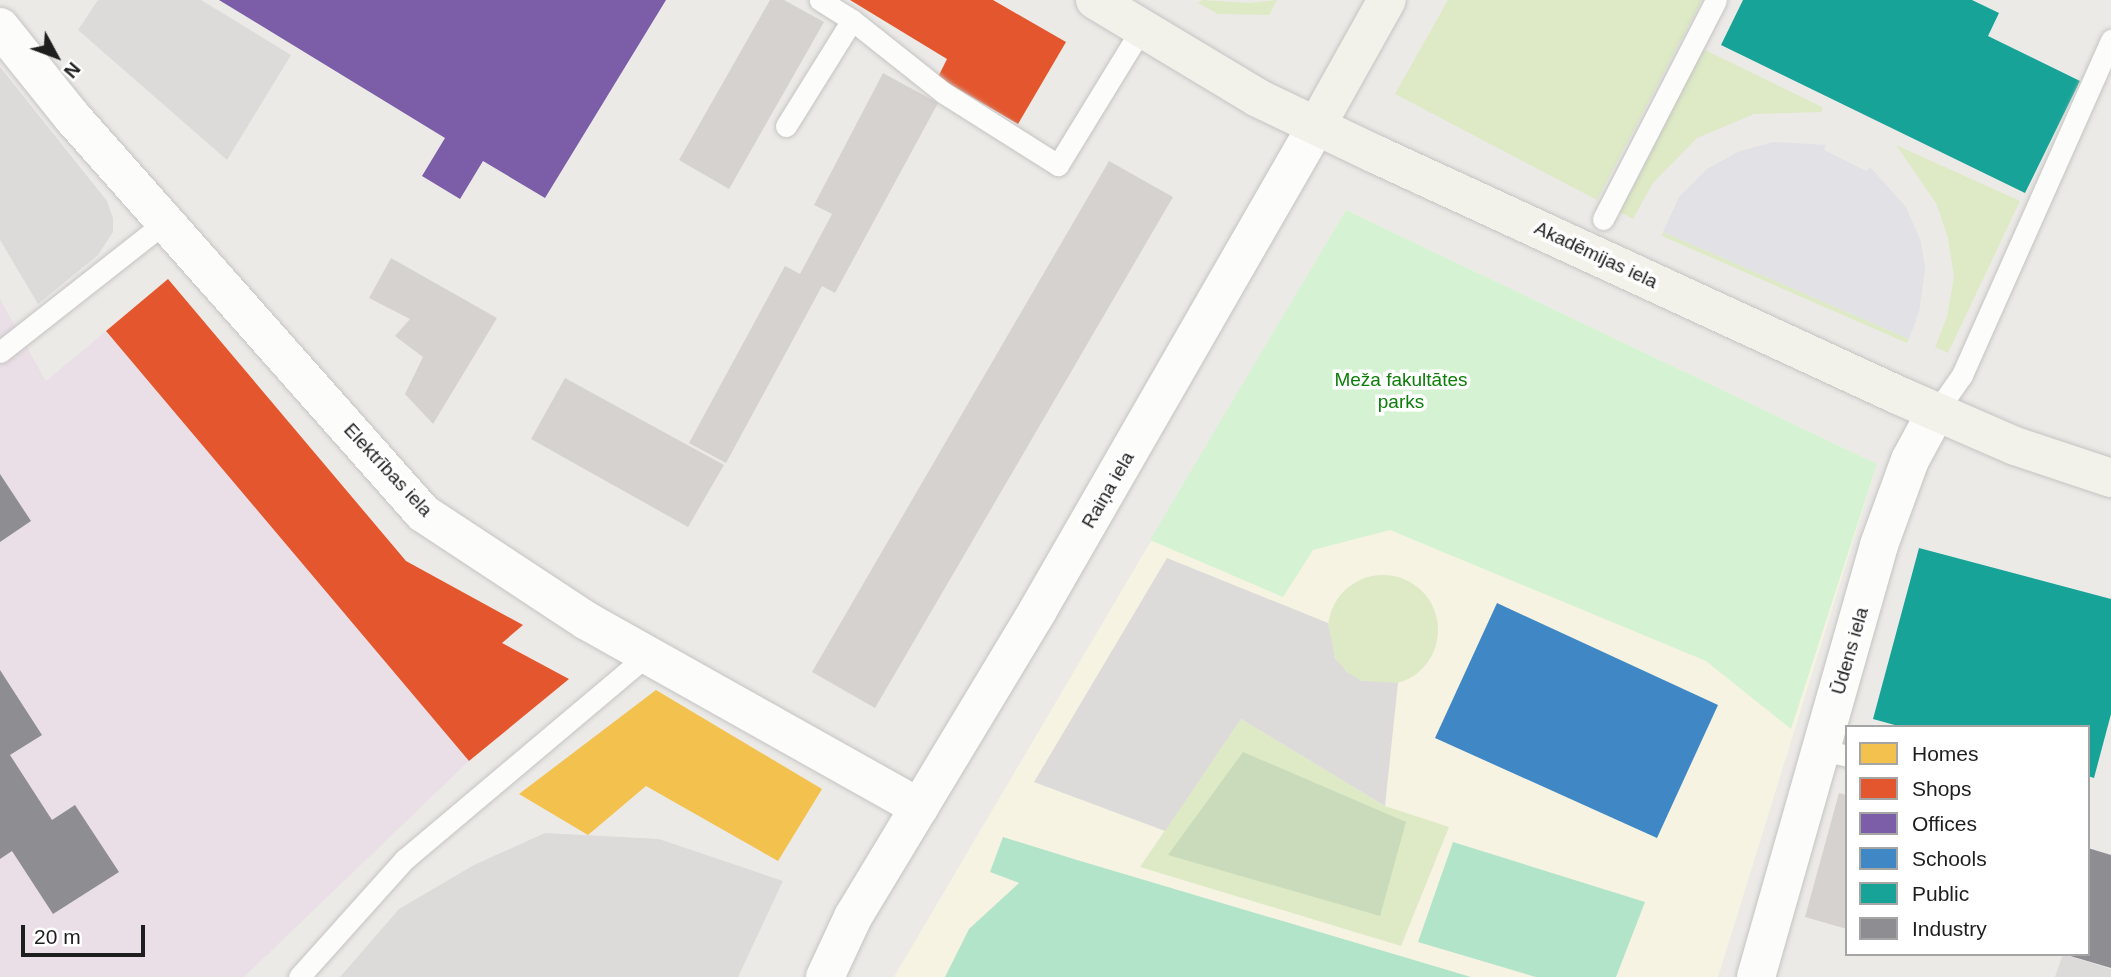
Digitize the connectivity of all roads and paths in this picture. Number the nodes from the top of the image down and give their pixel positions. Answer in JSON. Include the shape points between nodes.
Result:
{"nodes":[{"id":1,"x":820,"y":0,"type":"edge"},
{"id":2,"x":1095,"y":0,"type":"edge"},
{"id":3,"x":1387,"y":0,"type":"edge"},
{"id":4,"x":1716,"y":0,"type":"edge"},
{"id":5,"x":852,"y":20,"type":"junction"},
{"id":6,"x":0,"y":27,"type":"edge"},
{"id":7,"x":1142,"y":28,"type":"junction"},
{"id":8,"x":2111,"y":40,"type":"edge"},
{"id":9,"x":1317,"y":125,"type":"junction"},
{"id":10,"x":786,"y":126,"type":"dead end"},
{"id":11,"x":1603,"y":219,"type":"dead end"},
{"id":12,"x":165,"y":222,"type":"junction"},
{"id":13,"x":0,"y":352,"type":"edge"},
{"id":14,"x":1936,"y":412,"type":"junction"},
{"id":15,"x":2111,"y":478,"type":"edge"},
{"id":16,"x":647,"y":654,"type":"junction"},
{"id":17,"x":1834,"y":753,"type":"edge"},
{"id":18,"x":919,"y":807,"type":"junction"},
{"id":19,"x":299,"y":977,"type":"edge"},
{"id":20,"x":825,"y":977,"type":"edge"},
{"id":21,"x":1756,"y":977,"type":"edge"}],
"edges":[{"from":1,"to":5,"type":"lane"},
{"from":2,"to":7,"type":"main road","name":"Akadēmijas iela"},
{"from":3,"to":9,"type":"main road","name":"Raiņa iela"},
{"from":4,"to":11,"type":"lane"},
{"from":5,"to":7,"type":"lane","via":[[944,93],[1058,165]]},
{"from":5,"to":10,"type":"lane"},
{"from":6,"to":12,"type":"street","name":"Elektrības iela"},
{"from":7,"to":9,"type":"main road","name":"Akadēmijas iela","via":[[1245,90]]},
{"from":8,"to":14,"type":"lane","via":[[1962,375]]},
{"from":9,"to":14,"type":"main road","name":"Akadēmijas iela"},
{"from":9,"to":18,"type":"street","name":"Raiņa iela"},
{"from":12,"to":13,"type":"lane"},
{"from":12,"to":16,"type":"street","name":"Elektrības iela","via":[[423,513],[587,621]]},
{"from":14,"to":15,"type":"main road","name":"Akadēmijas iela","via":[[2015,446]]},
{"from":14,"to":17,"type":"street","name":"Ūdens iela","via":[[1910,460],[1880,545]]},
{"from":16,"to":18,"type":"street","name":"Elektrības iela"},
{"from":16,"to":19,"type":"lane","via":[[405,859]]},
{"from":17,"to":21,"type":"street","name":"Ūdens iela"},
{"from":18,"to":20,"type":"street","name":"Raiņa iela","via":[[853,917]]}]}
